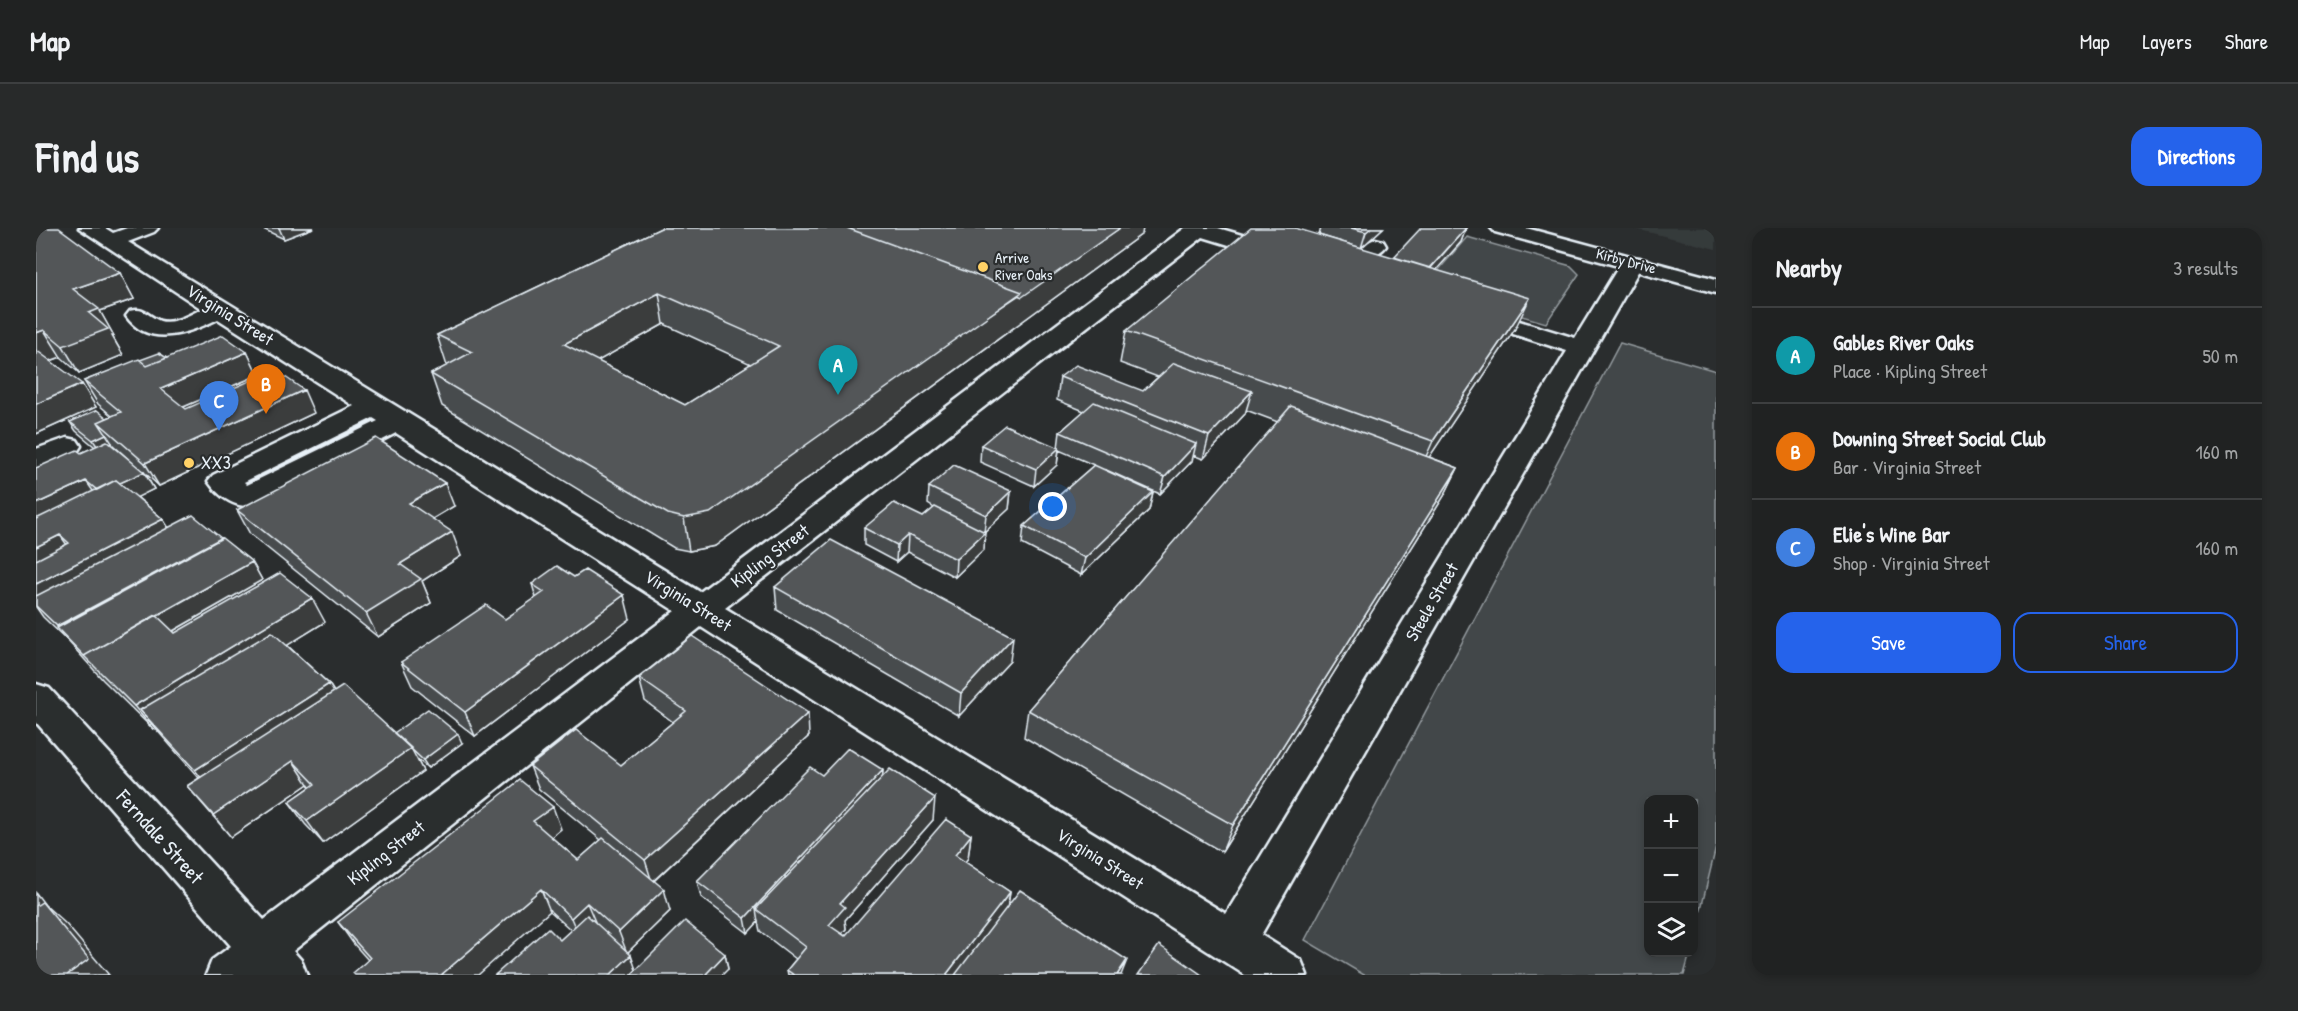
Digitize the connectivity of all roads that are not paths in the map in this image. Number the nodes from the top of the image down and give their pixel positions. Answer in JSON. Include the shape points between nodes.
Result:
{"nodes":[{"id":1,"x":147,"y":228,"type":"edge"},
{"id":2,"x":1199,"y":228,"type":"edge"},
{"id":3,"x":1502,"y":228,"type":"edge"},
{"id":4,"x":1576,"y":228,"type":"edge"},
{"id":5,"x":101,"y":235,"type":"edge"},
{"id":6,"x":1383,"y":239,"type":"edge"},
{"id":7,"x":1307,"y":256,"type":"junction"},
{"id":8,"x":1632,"y":263,"type":"junction"},
{"id":9,"x":1716,"y":265,"type":"edge"},
{"id":10,"x":1346,"y":274,"type":"edge"},
{"id":11,"x":1716,"y":286,"type":"edge"},
{"id":12,"x":1447,"y":306,"type":"edge"},
{"id":13,"x":221,"y":309,"type":"junction"},
{"id":14,"x":138,"y":316,"type":"dead end"},
{"id":15,"x":1582,"y":348,"type":"junction"},
{"id":16,"x":387,"y":413,"type":"junction"},
{"id":17,"x":67,"y":446,"type":"dead end"},
{"id":18,"x":36,"y":460,"type":"edge"},
{"id":19,"x":701,"y":609,"type":"junction"},
{"id":20,"x":36,"y":699,"type":"edge"},
{"id":21,"x":1233,"y":942,"type":"junction"},
{"id":22,"x":273,"y":962,"type":"edge"},
{"id":23,"x":228,"y":975,"type":"edge"},
{"id":24,"x":1286,"y":975,"type":"edge"}],
"edges":[{"from":1,"to":5,"type":"street"},
{"from":2,"to":7,"type":"street"},
{"from":2,"to":19,"type":"street","name":"Kipling Street"},
{"from":3,"to":8,"type":"street","name":"Kirby Drive"},
{"from":4,"to":9,"type":"street","name":"Kirby Drive"},
{"from":5,"to":13,"type":"street","name":"Virginia Street"},
{"from":6,"to":7,"type":"street","via":[[1367,252]]},
{"from":7,"to":10,"type":"street"},
{"from":8,"to":9,"type":"street"},
{"from":8,"to":11,"type":"street","name":"Kirby Drive"},
{"from":8,"to":15,"type":"street","name":"Steele Street"},
{"from":12,"to":15,"type":"street"},
{"from":13,"to":14,"type":"street","via":[[174,328],[153,327]]},
{"from":13,"to":16,"type":"street","name":"Virginia Street"},
{"from":15,"to":21,"type":"street","name":"Steele Street"},
{"from":16,"to":16,"type":"street","via":[[223,481],[245,498]]},
{"from":16,"to":19,"type":"street","name":"Virginia Street"},
{"from":17,"to":18,"type":"street"},
{"from":19,"to":21,"type":"street","name":"Virginia Street"},
{"from":19,"to":22,"type":"street","name":"Kipling Street"},
{"from":20,"to":22,"type":"street","name":"Ferndale Street"},
{"from":21,"to":24,"type":"street","name":"Virginia Street"},
{"from":22,"to":23,"type":"street","name":"Kipling Street"}]}
